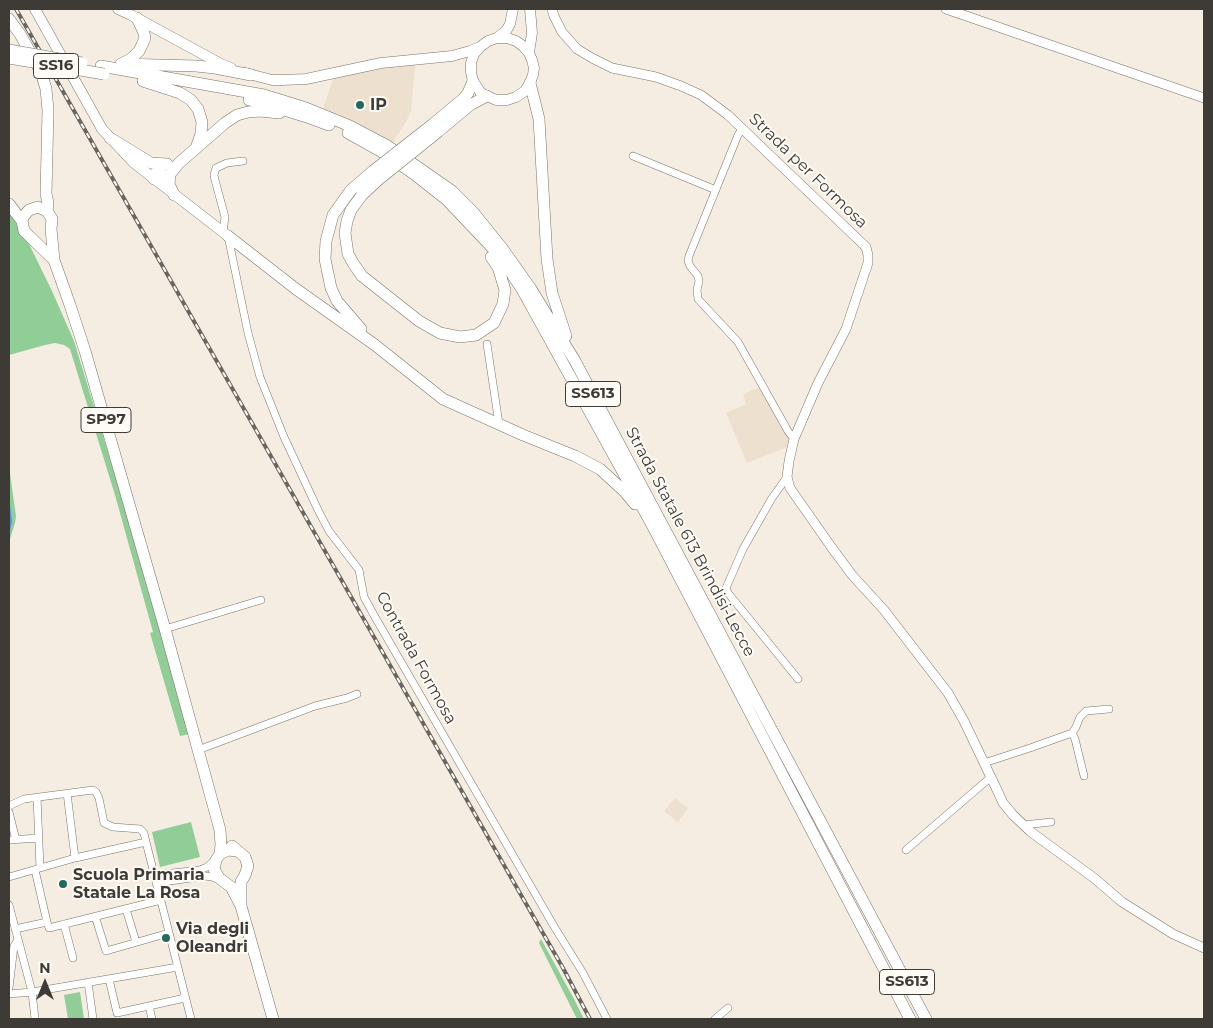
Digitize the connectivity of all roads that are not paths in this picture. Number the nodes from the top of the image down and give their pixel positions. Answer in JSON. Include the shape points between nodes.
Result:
{"nodes":[{"id":1,"x":35,"y":9,"type":"edge"},
{"id":2,"x":118,"y":9,"type":"edge"},
{"id":3,"x":513,"y":9,"type":"edge"},
{"id":4,"x":530,"y":9,"type":"edge"},
{"id":5,"x":552,"y":9,"type":"edge"},
{"id":6,"x":946,"y":9,"type":"edge"},
{"id":7,"x":137,"y":18,"type":"junction"},
{"id":8,"x":9,"y":20,"type":"edge"},
{"id":9,"x":497,"y":38,"type":"junction"},
{"id":10,"x":480,"y":47,"type":"junction"},
{"id":11,"x":9,"y":50,"type":"edge"},
{"id":12,"x":529,"y":53,"type":"junction"},
{"id":13,"x":9,"y":58,"type":"edge"},
{"id":14,"x":121,"y":64,"type":"junction"},
{"id":15,"x":103,"y":70,"type":"junction"},
{"id":16,"x":251,"y":75,"type":"junction"},
{"id":17,"x":143,"y":81,"type":"junction"},
{"id":18,"x":473,"y":81,"type":"junction"},
{"id":19,"x":530,"y":83,"type":"junction"},
{"id":20,"x":486,"y":96,"type":"junction"},
{"id":21,"x":1204,"y":98,"type":"edge"},
{"id":22,"x":310,"y":118,"type":"junction"},
{"id":23,"x":436,"y":127,"type":"junction"},
{"id":24,"x":742,"y":129,"type":"junction"},
{"id":25,"x":110,"y":138,"type":"junction"},
{"id":26,"x":196,"y":148,"type":"junction"},
{"id":27,"x":633,"y":156,"type":"dead end"},
{"id":28,"x":243,"y":161,"type":"dead end"},
{"id":29,"x":167,"y":169,"type":"junction"},
{"id":30,"x":376,"y":176,"type":"junction"},
{"id":31,"x":154,"y":179,"type":"junction"},
{"id":32,"x":716,"y":190,"type":"junction"},
{"id":33,"x":174,"y":195,"type":"junction"},
{"id":34,"x":9,"y":203,"type":"edge"},
{"id":35,"x":29,"y":210,"type":"junction"},
{"id":36,"x":47,"y":211,"type":"junction"},
{"id":37,"x":22,"y":222,"type":"junction"},
{"id":38,"x":470,"y":225,"type":"junction"},
{"id":39,"x":51,"y":229,"type":"junction"},
{"id":40,"x":225,"y":234,"type":"junction"},
{"id":41,"x":31,"y":237,"type":"junction"},
{"id":42,"x":54,"y":260,"type":"junction"},
{"id":43,"x":487,"y":344,"type":"dead end"},
{"id":44,"x":375,"y":345,"type":"junction"},
{"id":45,"x":576,"y":361,"type":"junction"},
{"id":46,"x":499,"y":424,"type":"junction"},
{"id":47,"x":794,"y":439,"type":"junction"},
{"id":48,"x":787,"y":477,"type":"junction"},
{"id":49,"x":650,"y":521,"type":"junction"},
{"id":50,"x":261,"y":600,"type":"dead end"},
{"id":51,"x":165,"y":629,"type":"junction"},
{"id":52,"x":798,"y":679,"type":"dead end"},
{"id":53,"x":357,"y":694,"type":"dead end"},
{"id":54,"x":1109,"y":709,"type":"dead end"},
{"id":55,"x":1072,"y":733,"type":"junction"},
{"id":56,"x":198,"y":750,"type":"junction"},
{"id":57,"x":984,"y":763,"type":"junction"},
{"id":58,"x":1084,"y":776,"type":"dead end"},
{"id":59,"x":991,"y":777,"type":"junction"},
{"id":60,"x":67,"y":793,"type":"junction"},
{"id":61,"x":37,"y":797,"type":"junction"},
{"id":62,"x":9,"y":806,"type":"edge"},
{"id":63,"x":9,"y":812,"type":"edge"},
{"id":64,"x":1051,"y":822,"type":"dead end"},
{"id":65,"x":1024,"y":825,"type":"junction"},
{"id":66,"x":220,"y":830,"type":"junction"},
{"id":67,"x":39,"y":838,"type":"junction"},
{"id":68,"x":12,"y":840,"type":"edge"},
{"id":69,"x":146,"y":842,"type":"junction"},
{"id":70,"x":906,"y":850,"type":"dead end"},
{"id":71,"x":237,"y":851,"type":"junction"},
{"id":72,"x":218,"y":857,"type":"junction"},
{"id":73,"x":75,"y":858,"type":"junction"},
{"id":74,"x":38,"y":869,"type":"junction"},
{"id":75,"x":154,"y":875,"type":"junction"},
{"id":76,"x":9,"y":877,"type":"edge"},
{"id":77,"x":242,"y":879,"type":"junction"},
{"id":78,"x":224,"y":882,"type":"junction"},
{"id":79,"x":156,"y":883,"type":"junction"},
{"id":80,"x":161,"y":900,"type":"junction"},
{"id":81,"x":9,"y":905,"type":"edge"},
{"id":82,"x":241,"y":906,"type":"junction"},
{"id":83,"x":126,"y":909,"type":"junction"},
{"id":84,"x":95,"y":916,"type":"junction"},
{"id":85,"x":47,"y":922,"type":"junction"},
{"id":86,"x":64,"y":924,"type":"junction"},
{"id":87,"x":15,"y":929,"type":"junction"},
{"id":88,"x":169,"y":933,"type":"junction"},
{"id":89,"x":18,"y":940,"type":"junction"},
{"id":90,"x":136,"y":942,"type":"junction"},
{"id":91,"x":1204,"y":948,"type":"edge"},
{"id":92,"x":73,"y":958,"type":"dead end"},
{"id":93,"x":178,"y":968,"type":"junction"},
{"id":94,"x":109,"y":979,"type":"junction"},
{"id":95,"x":88,"y":982,"type":"junction"},
{"id":96,"x":9,"y":988,"type":"edge"},
{"id":97,"x":32,"y":992,"type":"junction"},
{"id":98,"x":9,"y":994,"type":"edge"},
{"id":99,"x":185,"y":998,"type":"junction"},
{"id":100,"x":149,"y":1006,"type":"junction"},
{"id":101,"x":728,"y":1008,"type":"dead end"},
{"id":102,"x":35,"y":1019,"type":"edge"},
{"id":103,"x":93,"y":1019,"type":"edge"},
{"id":104,"x":152,"y":1019,"type":"edge"},
{"id":105,"x":191,"y":1019,"type":"edge"},
{"id":106,"x":273,"y":1019,"type":"edge"},
{"id":107,"x":607,"y":1019,"type":"edge"},
{"id":108,"x":715,"y":1019,"type":"edge"},
{"id":109,"x":910,"y":1019,"type":"edge"},
{"id":110,"x":926,"y":1019,"type":"edge"}],
"edges":[{"from":1,"to":25,"type":"main road"},
{"from":2,"to":7,"type":"main road"},
{"from":3,"to":9,"type":"main road","via":[[510,24]]},
{"from":4,"to":12,"type":"main road","via":[[532,33]]},
{"from":5,"to":24,"type":"street","name":"Strada per Formosa","via":[[562,32],[577,49],[612,68],[656,77],[701,95]]},
{"from":6,"to":21,"type":"street"},
{"from":7,"to":14,"type":"main road","via":[[145,38],[139,52]]},
{"from":7,"to":16,"type":"main road","via":[[221,64]]},
{"from":8,"to":36,"type":"main road","via":[[41,72],[46,90]]},
{"from":9,"to":10,"type":"main road"},
{"from":9,"to":12,"type":"main road","via":[[516,41]]},
{"from":10,"to":16,"type":"main road","via":[[452,56],[381,63],[306,79],[282,80]]},
{"from":10,"to":18,"type":"main road","via":[[471,64]]},
{"from":11,"to":15,"type":"main road","number":"SS16","bridge":true},
{"from":12,"to":19,"type":"main road","via":[[534,68]]},
{"from":13,"to":15,"type":"main road","number":"SS16","bridge":true},
{"from":14,"to":15,"type":"main road"},
{"from":14,"to":16,"type":"main road","via":[[196,66]]},
{"from":15,"to":17,"type":"main road","name":"Strada Statale 613 Brindisi-Lecce","number":"SS613"},
{"from":15,"to":45,"type":"main road","name":"Strada Statale 613 Brindisi-Lecce","number":"SS613","via":[[264,95],[350,126],[386,145],[452,191],[473,212],[531,289]]},
{"from":17,"to":22,"type":"main road","name":"Strada Statale 613 Brindisi-Lecce","number":"SS613","via":[[262,103]]},
{"from":17,"to":26,"type":"main road","via":[[191,100],[202,122]]},
{"from":18,"to":20,"type":"main road"},
{"from":18,"to":23,"type":"main road","via":[[468,93]]},
{"from":19,"to":20,"type":"main road","via":[[525,91],[506,100]]},
{"from":19,"to":45,"type":"main road","via":[[539,119],[547,259],[562,326]]},
{"from":20,"to":23,"type":"main road"},
{"from":22,"to":26,"type":"main road","via":[[248,112],[237,115]]},
{"from":22,"to":38,"type":"main road","name":"Strada Statale 613 Brindisi-Lecce","number":"SS613","via":[[347,133],[406,168],[447,200]]},
{"from":23,"to":30,"type":"main road","bridge":true},
{"from":24,"to":32,"type":"street"},
{"from":24,"to":47,"type":"street","name":"Strada per Formosa","via":[[866,247],[868,255],[846,329]]},
{"from":25,"to":29,"type":"main road"},
{"from":25,"to":31,"type":"main road"},
{"from":26,"to":29,"type":"main road"},
{"from":27,"to":32,"type":"street"},
{"from":28,"to":40,"type":"street","name":"Contrada Formosa","via":[[227,163],[214,171],[225,217]]},
{"from":29,"to":31,"type":"main road","via":[[162,178]]},
{"from":29,"to":33,"type":"main road"},
{"from":30,"to":38,"type":"main road","via":[[351,210],[347,221],[348,254],[362,276],[418,321],[440,333],[460,337],[476,335],[494,323],[503,304],[505,290],[498,267]]},
{"from":30,"to":44,"type":"main road","via":[[351,190],[333,216],[325,259],[337,301]]},
{"from":31,"to":33,"type":"main road"},
{"from":32,"to":47,"type":"street","via":[[688,261],[698,276],[698,299],[738,342]]},
{"from":33,"to":40,"type":"main road"},
{"from":34,"to":35,"type":"main road"},
{"from":34,"to":37,"type":"main road"},
{"from":35,"to":36,"type":"main road","via":[[38,207]]},
{"from":35,"to":37,"type":"main road"},
{"from":36,"to":39,"type":"main road","via":[[52,219]]},
{"from":37,"to":41,"type":"main road","via":[[24,231]]},
{"from":38,"to":49,"type":"main road","name":"Strada Statale 613 Brindisi-Lecce","number":"SS613","via":[[501,257],[523,291]]},
{"from":39,"to":41,"type":"main road","via":[[41,238]]},
{"from":39,"to":42,"type":"main road","number":"SP97"},
{"from":40,"to":44,"type":"main road"},
{"from":40,"to":107,"type":"street","name":"Contrada Formosa","via":[[260,376],[318,510],[329,531],[359,570],[364,597],[375,618]]},
{"from":41,"to":42,"type":"main road","number":"SP97"},
{"from":42,"to":51,"type":"main road","number":"SP97","via":[[86,351]]},
{"from":43,"to":46,"type":"street"},
{"from":44,"to":46,"type":"main road","via":[[443,399]]},
{"from":45,"to":110,"type":"main road","name":"Strada Statale 613 Brindisi-Lecce","number":"SS613"},
{"from":46,"to":49,"type":"main road","via":[[600,469]]},
{"from":47,"to":48,"type":"street","name":"Strada per Formosa"},
{"from":48,"to":52,"type":"street","name":"Strada per Formosa","via":[[743,549],[726,588]]},
{"from":48,"to":57,"type":"street","via":[[790,488],[832,548],[948,693]]},
{"from":49,"to":109,"type":"main road","name":"Strada Statale 613 Brindisi-Lecce","number":"SS613"},
{"from":50,"to":51,"type":"street"},
{"from":51,"to":56,"type":"main road","number":"SP97"},
{"from":53,"to":56,"type":"street","via":[[315,706]]},
{"from":54,"to":55,"type":"street","via":[[1086,711]]},
{"from":55,"to":57,"type":"street"},
{"from":55,"to":58,"type":"street"},
{"from":56,"to":66,"type":"main road","number":"SP97"},
{"from":57,"to":59,"type":"street"},
{"from":59,"to":65,"type":"street","via":[[1004,803]]},
{"from":59,"to":70,"type":"street"},
{"from":60,"to":61,"type":"street"},
{"from":60,"to":69,"type":"street","via":[[94,790],[104,823],[140,829]]},
{"from":60,"to":73,"type":"street"},
{"from":61,"to":62,"type":"street"},
{"from":61,"to":67,"type":"street"},
{"from":63,"to":68,"type":"street"},
{"from":64,"to":65,"type":"street"},
{"from":65,"to":91,"type":"street","via":[[1122,902],[1172,934]]},
{"from":66,"to":71,"type":"main road","number":"SP97"},
{"from":66,"to":72,"type":"main road","number":"SP97","via":[[222,844]]},
{"from":67,"to":68,"type":"street"},
{"from":67,"to":74,"type":"street"},
{"from":69,"to":73,"type":"street"},
{"from":69,"to":75,"type":"street"},
{"from":71,"to":72,"type":"main road","via":[[228,850]]},
{"from":71,"to":77,"type":"main road","via":[[247,861],[247,871]]},
{"from":72,"to":75,"type":"street","via":[[200,870]]},
{"from":72,"to":78,"type":"main road","via":[[214,870]]},
{"from":73,"to":74,"type":"street"},
{"from":74,"to":76,"type":"street"},
{"from":74,"to":85,"type":"street"},
{"from":75,"to":79,"type":"street"},
{"from":77,"to":78,"type":"main road","via":[[234,883]]},
{"from":77,"to":82,"type":"main road"},
{"from":78,"to":79,"type":"street","via":[[205,876]]},
{"from":78,"to":82,"type":"main road","via":[[231,887]]},
{"from":79,"to":80,"type":"street"},
{"from":80,"to":83,"type":"street"},
{"from":80,"to":88,"type":"street"},
{"from":81,"to":87,"type":"street"},
{"from":82,"to":106,"type":"main road"},
{"from":83,"to":84,"type":"street"},
{"from":83,"to":90,"type":"street"},
{"from":84,"to":86,"type":"street"},
{"from":84,"to":90,"type":"street","via":[[106,951]]},
{"from":85,"to":86,"type":"street","via":[[49,928]]},
{"from":85,"to":87,"type":"street"},
{"from":86,"to":92,"type":"street"},
{"from":87,"to":89,"type":"street"},
{"from":88,"to":90,"type":"street"},
{"from":88,"to":93,"type":"street"},
{"from":89,"to":96,"type":"street","via":[[14,946]]},
{"from":89,"to":97,"type":"street"},
{"from":93,"to":94,"type":"street"},
{"from":93,"to":99,"type":"street"},
{"from":94,"to":95,"type":"street"},
{"from":94,"to":100,"type":"street","via":[[117,1013]]},
{"from":95,"to":97,"type":"street"},
{"from":95,"to":103,"type":"street"},
{"from":97,"to":98,"type":"street"},
{"from":97,"to":102,"type":"street"},
{"from":99,"to":100,"type":"street"},
{"from":99,"to":105,"type":"street"},
{"from":100,"to":104,"type":"street"},
{"from":101,"to":108,"type":"street"}]}
